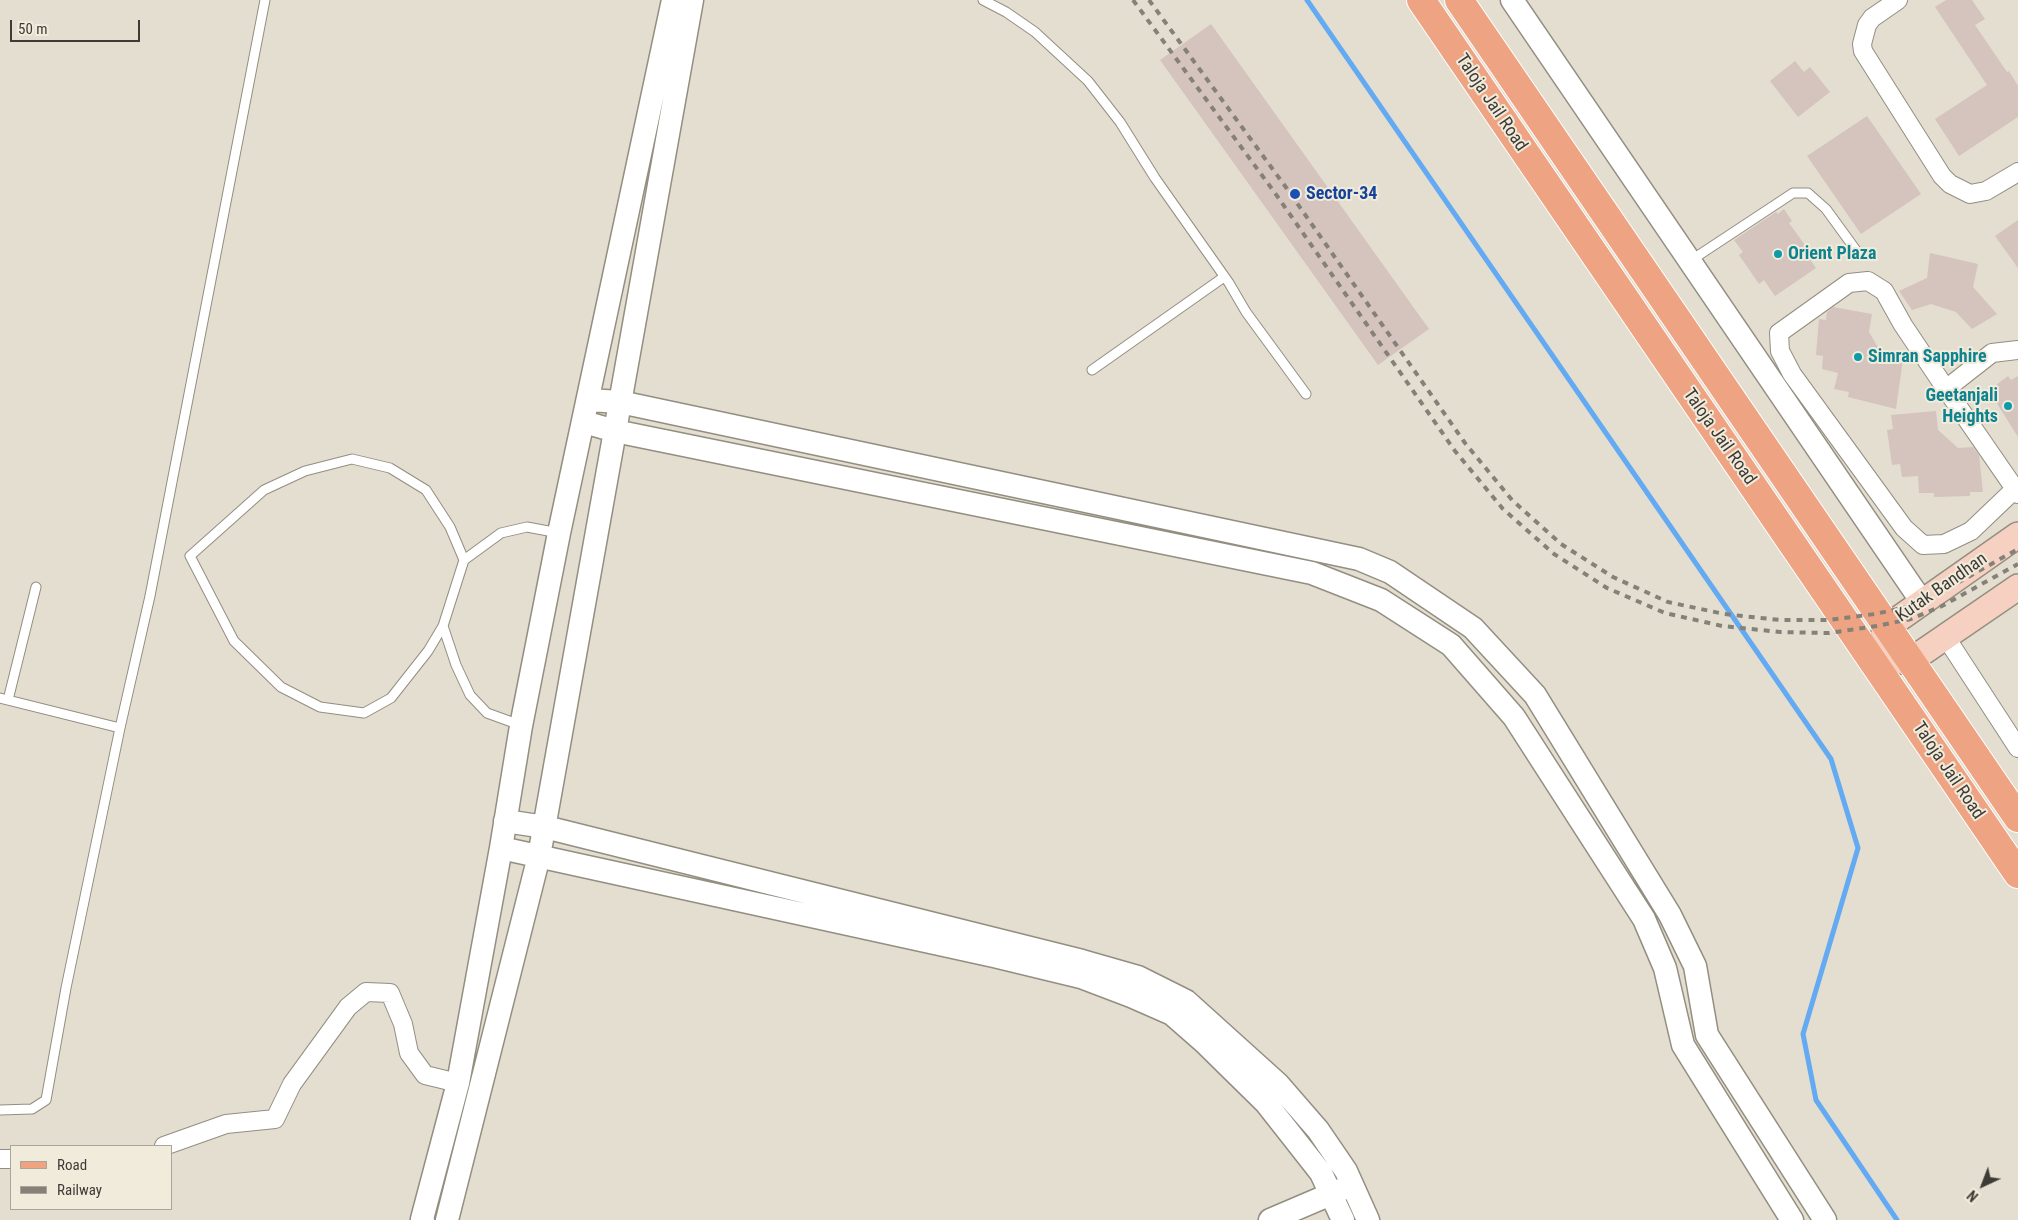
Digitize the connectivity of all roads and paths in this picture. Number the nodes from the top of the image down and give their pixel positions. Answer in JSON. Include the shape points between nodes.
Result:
{"nodes":[{"id":1,"x":265,"y":0,"type":"edge"},
{"id":2,"x":673,"y":0,"type":"edge"},
{"id":3,"x":692,"y":0,"type":"edge"},
{"id":4,"x":982,"y":0,"type":"edge"},
{"id":5,"x":1421,"y":0,"type":"edge"},
{"id":6,"x":1459,"y":0,"type":"edge"},
{"id":7,"x":1512,"y":0,"type":"edge"},
{"id":8,"x":1898,"y":0,"type":"edge"},
{"id":9,"x":2018,"y":172,"type":"edge"},
{"id":10,"x":1858,"y":253,"type":"dead end"},
{"id":11,"x":1690,"y":261,"type":"junction"},
{"id":12,"x":1224,"y":277,"type":"junction"},
{"id":13,"x":2018,"y":350,"type":"edge"},
{"id":14,"x":1092,"y":370,"type":"dead end"},
{"id":15,"x":1946,"y":389,"type":"junction"},
{"id":16,"x":1306,"y":394,"type":"dead end"},
{"id":17,"x":589,"y":400,"type":"junction"},
{"id":18,"x":620,"y":402,"type":"junction"},
{"id":19,"x":584,"y":422,"type":"junction"},
{"id":20,"x":615,"y":431,"type":"junction"},
{"id":21,"x":2016,"y":491,"type":"edge"},
{"id":22,"x":559,"y":533,"type":"junction"},
{"id":23,"x":2018,"y":534,"type":"edge"},
{"id":24,"x":464,"y":560,"type":"junction"},
{"id":25,"x":2018,"y":586,"type":"edge"},
{"id":26,"x":36,"y":587,"type":"dead end"},
{"id":27,"x":1922,"y":602,"type":"junction"},
{"id":28,"x":443,"y":626,"type":"junction"},
{"id":29,"x":1887,"y":627,"type":"junction"},
{"id":30,"x":1945,"y":636,"type":"junction"},
{"id":31,"x":1873,"y":661,"type":"junction"},
{"id":32,"x":1910,"y":661,"type":"junction"},
{"id":33,"x":4,"y":699,"type":"edge"},
{"id":34,"x":521,"y":726,"type":"junction"},
{"id":35,"x":120,"y":728,"type":"junction"},
{"id":36,"x":2018,"y":748,"type":"edge"},
{"id":37,"x":2018,"y":818,"type":"edge"},
{"id":38,"x":505,"y":821,"type":"junction"},
{"id":39,"x":545,"y":827,"type":"junction"},
{"id":40,"x":501,"y":848,"type":"junction"},
{"id":41,"x":539,"y":856,"type":"junction"},
{"id":42,"x":2018,"y":874,"type":"edge"},
{"id":43,"x":458,"y":1083,"type":"junction"},
{"id":44,"x":0,"y":1110,"type":"edge"},
{"id":45,"x":167,"y":1145,"type":"edge"},
{"id":46,"x":1352,"y":1186,"type":"junction"},
{"id":47,"x":1330,"y":1193,"type":"junction"},
{"id":48,"x":422,"y":1220,"type":"edge"},
{"id":49,"x":447,"y":1220,"type":"edge"},
{"id":50,"x":1270,"y":1220,"type":"edge"},
{"id":51,"x":1343,"y":1220,"type":"edge"},
{"id":52,"x":1368,"y":1220,"type":"edge"},
{"id":53,"x":1792,"y":1220,"type":"edge"},
{"id":54,"x":1825,"y":1220,"type":"edge"}],
"edges":[{"from":1,"to":35,"type":"lane","via":[[150,596]]},
{"from":2,"to":17,"type":"street"},
{"from":3,"to":18,"type":"street"},
{"from":4,"to":12,"type":"lane","via":[[1035,32],[1088,81],[1120,122]]},
{"from":5,"to":31,"type":"main road","name":"Taloja Jail Road"},
{"from":6,"to":29,"type":"main road","name":"Taloja Jail Road"},
{"from":7,"to":11,"type":"street"},
{"from":8,"to":9,"type":"street","via":[[1867,25],[1863,51],[1942,176],[1970,194],[1986,191]]},
{"from":10,"to":11,"type":"lane","via":[[1826,209],[1808,193],[1793,192]]},
{"from":11,"to":27,"type":"street"},
{"from":12,"to":14,"type":"lane"},
{"from":12,"to":16,"type":"lane"},
{"from":13,"to":15,"type":"street","via":[[1992,353]]},
{"from":15,"to":21,"type":"street"},
{"from":15,"to":21,"type":"street","via":[[1884,291],[1868,280],[1850,283],[1779,333],[1780,352],[1792,374],[1904,528],[1923,545],[1944,544],[1971,531]]},
{"from":17,"to":18,"type":"street"},
{"from":17,"to":19,"type":"street"},
{"from":18,"to":20,"type":"street"},
{"from":18,"to":54,"type":"street","via":[[1359,559],[1390,572],[1465,622],[1535,695],[1670,915],[1695,966],[1707,1035]]},
{"from":19,"to":20,"type":"street"},
{"from":19,"to":22,"type":"street"},
{"from":20,"to":39,"type":"street"},
{"from":20,"to":53,"type":"street","via":[[1312,573],[1381,600],[1451,645],[1514,718],[1644,918],[1665,968],[1683,1045]]},
{"from":22,"to":24,"type":"lane","via":[[527,527],[501,533]]},
{"from":22,"to":34,"type":"street"},
{"from":23,"to":27,"type":"main road","name":"Kutak Bandhan"},
{"from":24,"to":28,"type":"lane"},
{"from":24,"to":28,"type":"lane","via":[[450,527],[426,490],[390,468],[352,459],[305,471],[264,490],[190,556],[234,640],[280,688],[320,707],[364,713],[391,698]]},
{"from":25,"to":30,"type":"main road"},
{"from":26,"to":33,"type":"lane"},
{"from":27,"to":29,"type":"main road","name":"Kutak Bandhan"},
{"from":28,"to":34,"type":"lane","via":[[470,695],[487,714]]},
{"from":29,"to":31,"type":"main road","name":"Kutak Bandhan"},
{"from":29,"to":32,"type":"main road","name":"Taloja Jail Road"},
{"from":30,"to":32,"type":"main road"},
{"from":30,"to":36,"type":"street"},
{"from":31,"to":32,"type":"main road"},
{"from":31,"to":42,"type":"main road","name":"Taloja Jail Road"},
{"from":32,"to":37,"type":"main road","name":"Taloja Jail Road"},
{"from":33,"to":35,"type":"lane"},
{"from":34,"to":38,"type":"street"},
{"from":35,"to":44,"type":"lane","via":[[46,1100],[32,1108]]},
{"from":38,"to":39,"type":"street"},
{"from":38,"to":40,"type":"street"},
{"from":39,"to":41,"type":"street"},
{"from":39,"to":46,"type":"street","via":[[1082,960],[1138,978],[1186,1002],[1278,1084],[1318,1130],[1346,1171]]},
{"from":40,"to":41,"type":"street"},
{"from":40,"to":43,"type":"street"},
{"from":41,"to":47,"type":"street","via":[[994,956],[1081,977],[1131,996],[1172,1014],[1266,1103],[1321,1173]]},
{"from":41,"to":49,"type":"street"},
{"from":43,"to":45,"type":"street","via":[[425,1075],[409,1053],[403,1024],[390,993],[366,992],[348,1007],[292,1084],[275,1118],[226,1124]]},
{"from":43,"to":48,"type":"street"},
{"from":46,"to":47,"type":"street"},
{"from":46,"to":52,"type":"street"},
{"from":47,"to":50,"type":"street"},
{"from":47,"to":51,"type":"street"}]}
